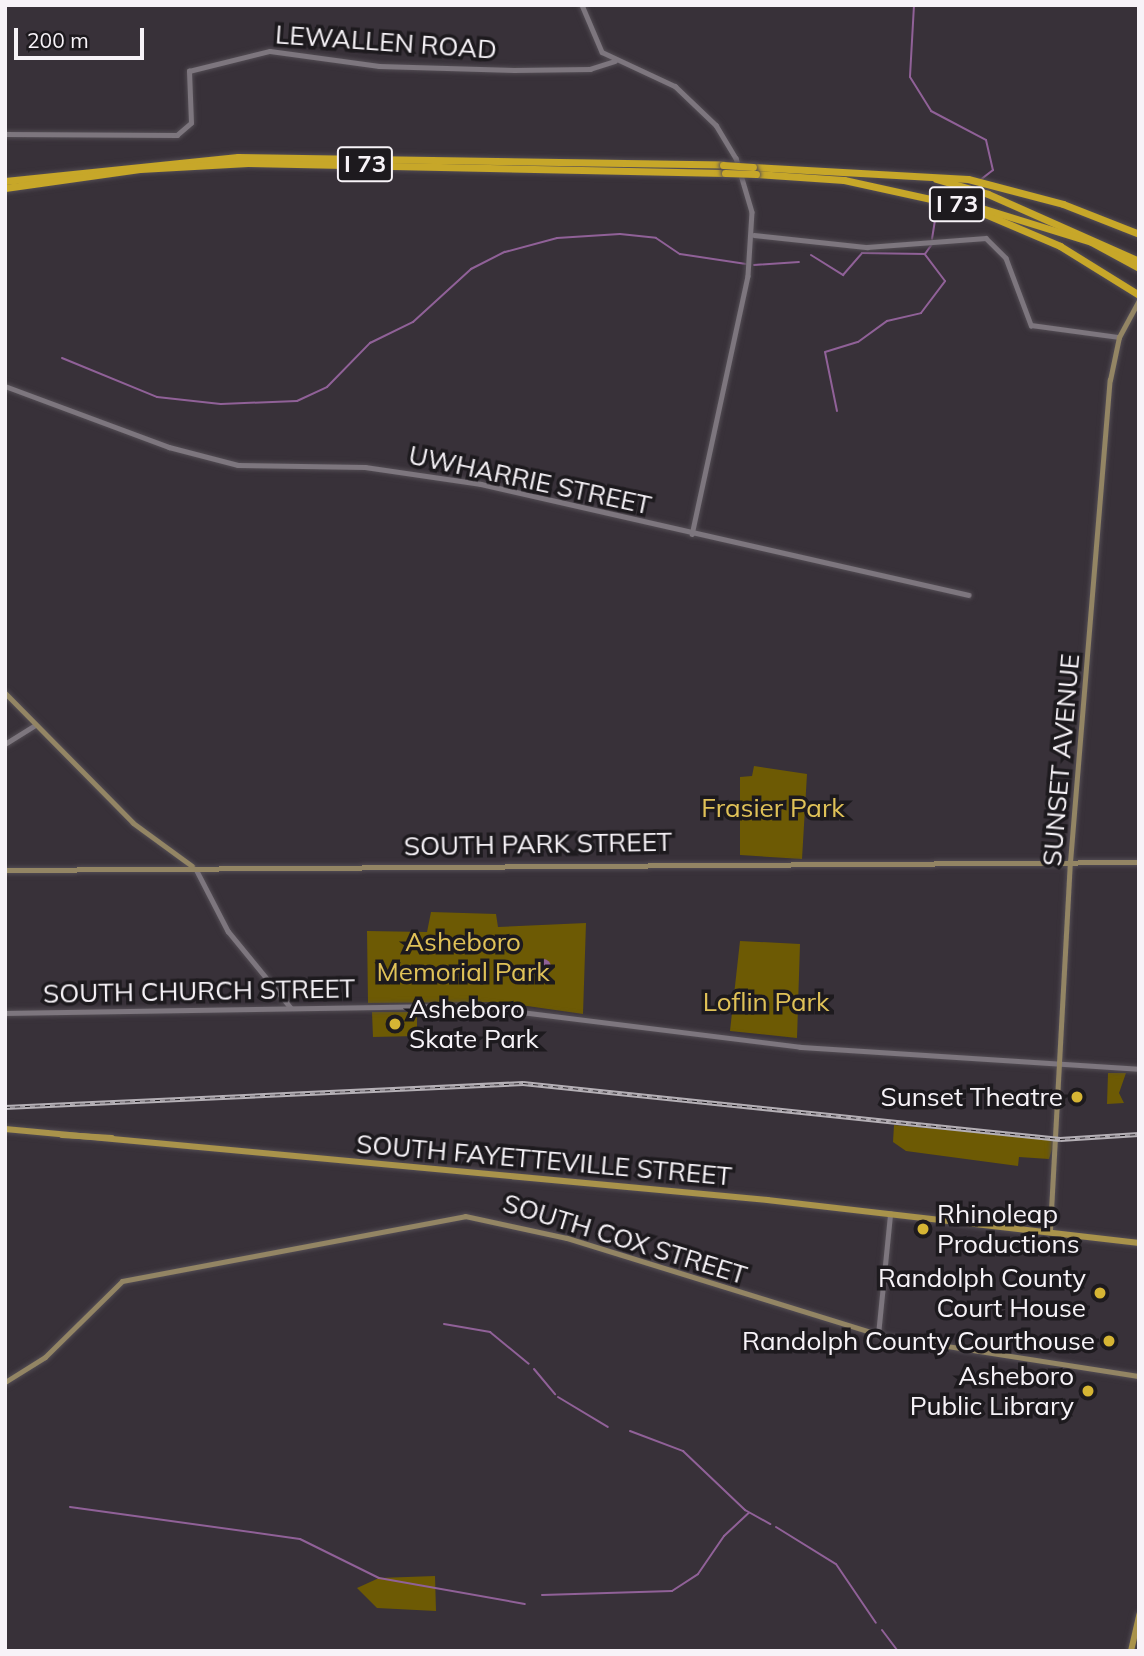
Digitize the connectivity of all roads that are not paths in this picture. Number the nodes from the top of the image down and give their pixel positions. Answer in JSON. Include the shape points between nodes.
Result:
{"nodes":[{"id":1,"x":582,"y":5,"type":"edge"},
{"id":2,"x":615,"y":61,"type":"junction"},
{"id":3,"x":5,"y":134,"type":"edge"},
{"id":4,"x":724,"y":169,"type":"junction"},
{"id":5,"x":754,"y":170,"type":"junction"},
{"id":6,"x":898,"y":171,"type":"junction"},
{"id":7,"x":5,"y":181,"type":"edge"},
{"id":8,"x":5,"y":188,"type":"edge"},
{"id":9,"x":923,"y":194,"type":"junction"},
{"id":10,"x":1139,"y":234,"type":"edge"},
{"id":11,"x":754,"y":235,"type":"junction"},
{"id":12,"x":1139,"y":261,"type":"edge"},
{"id":13,"x":1139,"y":268,"type":"edge"},
{"id":14,"x":1139,"y":297,"type":"edge"},
{"id":15,"x":1119,"y":337,"type":"junction"},
{"id":16,"x":5,"y":386,"type":"edge"},
{"id":17,"x":692,"y":534,"type":"junction"},
{"id":18,"x":969,"y":594,"type":"dead end"},
{"id":19,"x":5,"y":693,"type":"edge"},
{"id":20,"x":34,"y":726,"type":"junction"},
{"id":21,"x":5,"y":744,"type":"edge"},
{"id":22,"x":1070,"y":862,"type":"junction"},
{"id":23,"x":1139,"y":862,"type":"edge"},
{"id":24,"x":196,"y":868,"type":"junction"},
{"id":25,"x":5,"y":870,"type":"edge"},
{"id":26,"x":291,"y":1009,"type":"junction"},
{"id":27,"x":5,"y":1013,"type":"edge"},
{"id":28,"x":1062,"y":1065,"type":"junction"},
{"id":29,"x":1139,"y":1069,"type":"edge"},
{"id":30,"x":5,"y":1129,"type":"edge"},
{"id":31,"x":890,"y":1213,"type":"junction"},
{"id":32,"x":1051,"y":1229,"type":"junction"},
{"id":33,"x":1139,"y":1243,"type":"edge"},
{"id":34,"x":878,"y":1335,"type":"junction"},
{"id":35,"x":1139,"y":1376,"type":"edge"},
{"id":36,"x":5,"y":1382,"type":"edge"},
{"id":37,"x":1139,"y":1615,"type":"edge"},
{"id":38,"x":1131,"y":1651,"type":"edge"}],
"edges":[{"from":1,"to":2,"type":"street","via":[[592,41]]},
{"from":2,"to":3,"type":"street","name":"LEWALLEN ROAD","via":[[590,69],[514,71],[379,66],[271,51],[189,71],[191,123],[177,135]]},
{"from":2,"to":11,"type":"street","via":[[675,86],[716,125],[744,181]]},
{"from":4,"to":5,"type":"highway","number":"I 73","bridge":true},
{"from":4,"to":7,"type":"highway","number":"I 73","via":[[279,156],[138,162]]},
{"from":4,"to":8,"type":"highway","number":"I 73","via":[[248,163]]},
{"from":5,"to":6,"type":"highway","number":"I 73"},
{"from":5,"to":9,"type":"highway","number":"I 73"},
{"from":6,"to":10,"type":"highway","number":"I 73","via":[[1033,194]]},
{"from":6,"to":12,"type":"highway","via":[[988,194]]},
{"from":9,"to":13,"type":"highway","via":[[1057,229]]},
{"from":9,"to":14,"type":"highway","number":"I 73","via":[[1021,228]]},
{"from":11,"to":15,"type":"street","via":[[867,247],[972,236],[994,243],[1006,258],[1023,314],[1037,328]]},
{"from":11,"to":17,"type":"street"},
{"from":14,"to":15,"type":"main road","name":"SUNSET AVENUE"},
{"from":15,"to":22,"type":"main road","name":"SUNSET AVENUE"},
{"from":16,"to":17,"type":"street","name":"UWHARRIE STREET","via":[[169,447],[238,465],[389,470],[508,490]]},
{"from":17,"to":18,"type":"street","name":"UWHARRIE STREET"},
{"from":19,"to":20,"type":"main road"},
{"from":20,"to":21,"type":"street"},
{"from":20,"to":24,"type":"main road","via":[[144,832]]},
{"from":22,"to":23,"type":"main road","name":"SOUTH PARK STREET"},
{"from":22,"to":24,"type":"main road","name":"SOUTH PARK STREET"},
{"from":22,"to":28,"type":"main road","name":"SUNSET AVENUE"},
{"from":24,"to":25,"type":"main road","name":"SOUTH PARK STREET"},
{"from":24,"to":26,"type":"street","via":[[228,931]]},
{"from":26,"to":27,"type":"street","name":"SOUTH CHURCH STREET"},
{"from":26,"to":28,"type":"street","name":"SOUTH CHURCH STREET","via":[[474,1006],[800,1047]]},
{"from":28,"to":29,"type":"street","name":"SOUTH CHURCH STREET"},
{"from":28,"to":32,"type":"main road","name":"SUNSET AVENUE"},
{"from":30,"to":31,"type":"main road","name":"SOUTH FAYETTEVILLE STREET"},
{"from":31,"to":32,"type":"main road","name":"SOUTH FAYETTEVILLE STREET"},
{"from":31,"to":34,"type":"street"},
{"from":32,"to":33,"type":"main road","name":"SOUTH FAYETTEVILLE STREET"},
{"from":34,"to":35,"type":"main road","name":"SOUTH COX STREET"},
{"from":34,"to":36,"type":"main road","name":"SOUTH COX STREET","via":[[567,1238],[465,1216],[122,1281],[45,1357]]},
{"from":37,"to":38,"type":"main road"}]}
